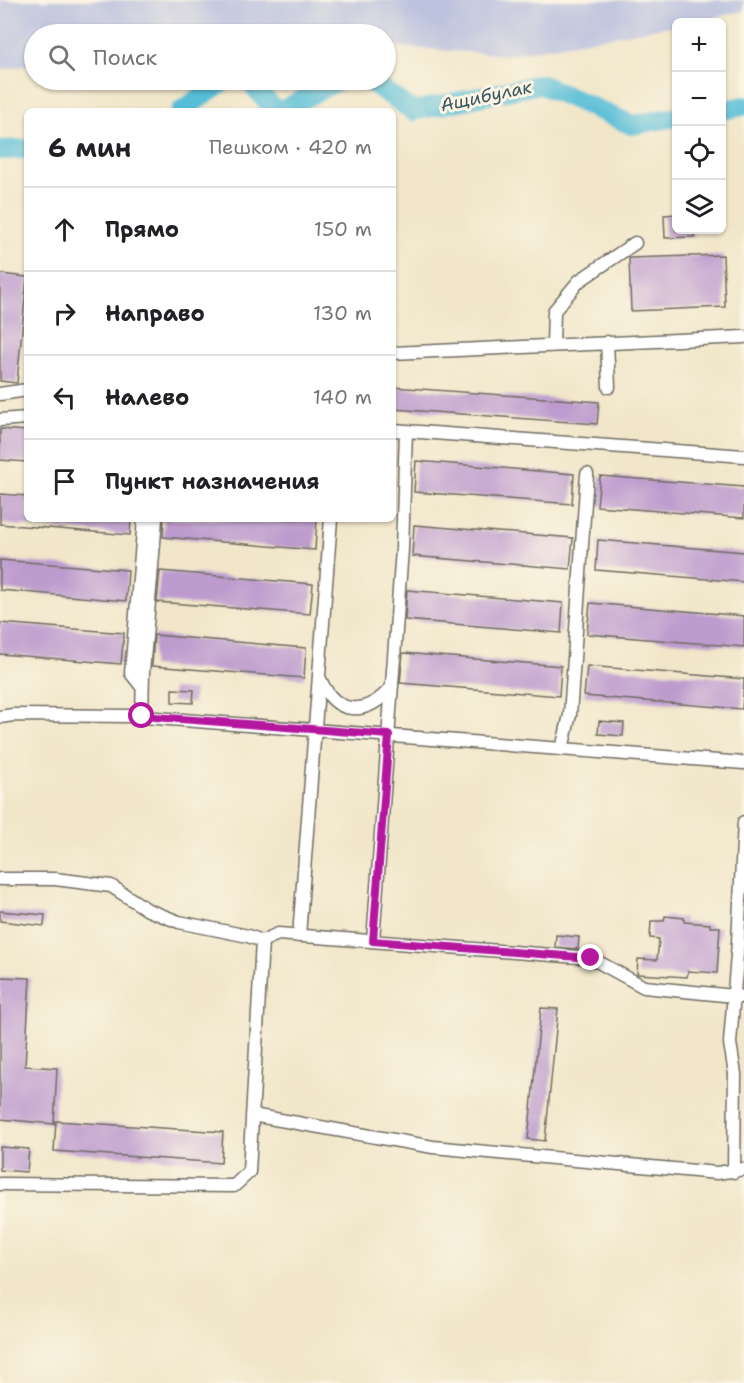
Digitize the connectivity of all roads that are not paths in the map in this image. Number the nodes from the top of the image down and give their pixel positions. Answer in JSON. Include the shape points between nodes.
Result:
{"nodes":[{"id":1,"x":636,"y":243,"type":"dead end"},
{"id":2,"x":744,"y":337,"type":"edge"},
{"id":3,"x":607,"y":342,"type":"junction"},
{"id":4,"x":553,"y":345,"type":"junction"},
{"id":5,"x":396,"y":353,"type":"edge"},
{"id":6,"x":609,"y":387,"type":"dead end"},
{"id":7,"x":24,"y":390,"type":"edge"},
{"id":8,"x":0,"y":394,"type":"edge"},
{"id":9,"x":24,"y":418,"type":"edge"},
{"id":10,"x":0,"y":420,"type":"edge"},
{"id":11,"x":396,"y":430,"type":"edge"},
{"id":12,"x":406,"y":431,"type":"junction"},
{"id":13,"x":744,"y":456,"type":"edge"},
{"id":14,"x":587,"y":474,"type":"dead end"},
{"id":15,"x":144,"y":522,"type":"edge"},
{"id":16,"x":156,"y":522,"type":"edge"},
{"id":17,"x":331,"y":522,"type":"edge"},
{"id":18,"x":320,"y":678,"type":"junction"},
{"id":19,"x":142,"y":687,"type":"junction"},
{"id":20,"x":392,"y":687,"type":"junction"},
{"id":21,"x":142,"y":716,"type":"junction"},
{"id":22,"x":0,"y":717,"type":"edge"},
{"id":23,"x":315,"y":729,"type":"junction"},
{"id":24,"x":389,"y":735,"type":"junction"},
{"id":25,"x":562,"y":749,"type":"junction"},
{"id":26,"x":744,"y":763,"type":"edge"},
{"id":27,"x":744,"y":822,"type":"edge"},
{"id":28,"x":0,"y":879,"type":"edge"},
{"id":29,"x":299,"y":936,"type":"junction"},
{"id":30,"x":262,"y":941,"type":"junction"},
{"id":31,"x":373,"y":941,"type":"junction"},
{"id":32,"x":739,"y":997,"type":"edge"},
{"id":33,"x":252,"y":1115,"type":"junction"},
{"id":34,"x":739,"y":1170,"type":"edge"},
{"id":35,"x":0,"y":1184,"type":"edge"}],
"edges":[{"from":1,"to":4,"type":"lane","via":[[579,281],[554,310]]},
{"from":2,"to":3,"type":"lane"},
{"from":3,"to":4,"type":"lane"},
{"from":3,"to":6,"type":"lane"},
{"from":4,"to":5,"type":"lane"},
{"from":7,"to":8,"type":"lane"},
{"from":9,"to":10,"type":"lane"},
{"from":11,"to":12,"type":"lane"},
{"from":12,"to":13,"type":"lane"},
{"from":12,"to":20,"type":"lane"},
{"from":14,"to":25,"type":"lane","via":[[570,715]]},
{"from":15,"to":19,"type":"lane","via":[[131,673]]},
{"from":16,"to":19,"type":"lane"},
{"from":17,"to":18,"type":"lane"},
{"from":18,"to":20,"type":"lane","via":[[325,691],[336,702],[358,708],[373,705]]},
{"from":18,"to":23,"type":"lane"},
{"from":19,"to":21,"type":"lane"},
{"from":20,"to":24,"type":"lane"},
{"from":21,"to":22,"type":"lane"},
{"from":21,"to":23,"type":"lane"},
{"from":23,"to":24,"type":"lane"},
{"from":23,"to":29,"type":"lane"},
{"from":24,"to":25,"type":"lane"},
{"from":24,"to":31,"type":"lane"},
{"from":25,"to":26,"type":"lane"},
{"from":27,"to":32,"type":"lane"},
{"from":28,"to":30,"type":"lane","via":[[55,879],[111,886],[148,910],[179,922]]},
{"from":29,"to":30,"type":"lane","via":[[278,934]]},
{"from":29,"to":31,"type":"lane"},
{"from":30,"to":33,"type":"lane"},
{"from":31,"to":32,"type":"lane","via":[[591,958],[644,987]]},
{"from":32,"to":34,"type":"lane","via":[[730,1043]]},
{"from":33,"to":34,"type":"lane","via":[[433,1147],[717,1173]]},
{"from":33,"to":35,"type":"lane","via":[[249,1172],[234,1186]]}]}
